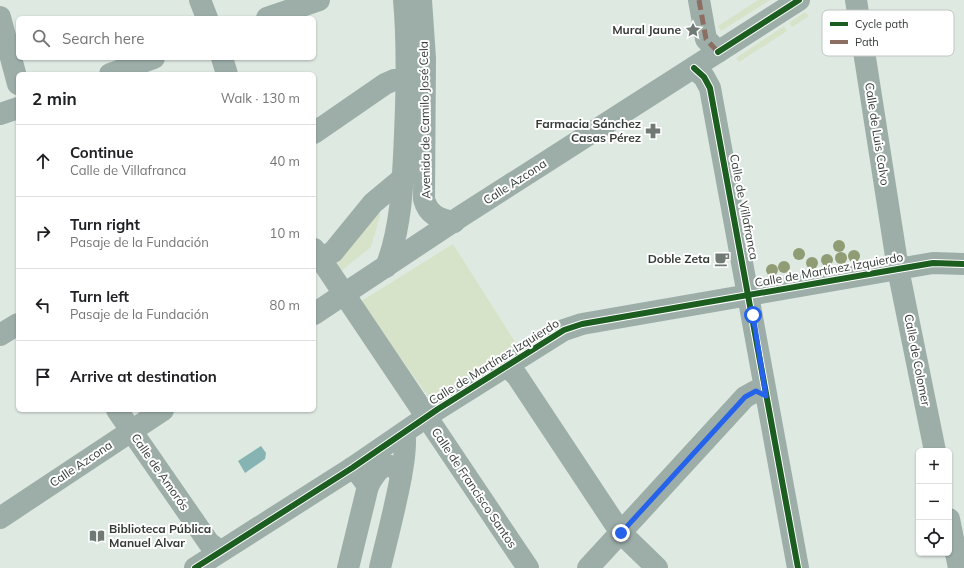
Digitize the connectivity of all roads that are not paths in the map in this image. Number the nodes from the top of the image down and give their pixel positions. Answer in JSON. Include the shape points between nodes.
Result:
{"nodes":[{"id":1,"x":200,"y":0,"type":"edge"},
{"id":2,"x":319,"y":0,"type":"edge"},
{"id":3,"x":404,"y":0,"type":"edge"},
{"id":4,"x":421,"y":0,"type":"edge"},
{"id":5,"x":699,"y":0,"type":"edge"},
{"id":6,"x":799,"y":0,"type":"edge"},
{"id":7,"x":856,"y":0,"type":"edge"},
{"id":8,"x":858,"y":10,"type":"edge"},
{"id":9,"x":206,"y":16,"type":"edge"},
{"id":10,"x":273,"y":16,"type":"edge"},
{"id":11,"x":0,"y":17,"type":"edge"},
{"id":12,"x":718,"y":52,"type":"junction"},
{"id":13,"x":865,"y":56,"type":"edge"},
{"id":14,"x":148,"y":60,"type":"edge"},
{"id":15,"x":223,"y":60,"type":"edge"},
{"id":16,"x":694,"y":68,"type":"junction"},
{"id":17,"x":116,"y":72,"type":"edge"},
{"id":18,"x":226,"y":72,"type":"edge"},
{"id":19,"x":16,"y":77,"type":"edge"},
{"id":20,"x":408,"y":83,"type":"junction"},
{"id":21,"x":16,"y":109,"type":"edge"},
{"id":22,"x":0,"y":114,"type":"edge"},
{"id":23,"x":316,"y":132,"type":"edge"},
{"id":24,"x":403,"y":178,"type":"junction"},
{"id":25,"x":454,"y":222,"type":"junction"},
{"id":26,"x":317,"y":254,"type":"edge"},
{"id":27,"x":964,"y":264,"type":"edge"},
{"id":28,"x":386,"y":267,"type":"junction"},
{"id":29,"x":898,"y":269,"type":"junction"},
{"id":30,"x":345,"y":294,"type":"junction"},
{"id":31,"x":749,"y":294,"type":"junction"},
{"id":32,"x":316,"y":313,"type":"edge"},
{"id":33,"x":16,"y":325,"type":"edge"},
{"id":34,"x":0,"y":335,"type":"edge"},
{"id":35,"x":507,"y":366,"type":"junction"},
{"id":36,"x":766,"y":396,"type":"junction"},
{"id":37,"x":118,"y":412,"type":"edge"},
{"id":38,"x":160,"y":412,"type":"edge"},
{"id":39,"x":427,"y":418,"type":"junction"},
{"id":40,"x":131,"y":430,"type":"junction"},
{"id":41,"x":404,"y":434,"type":"junction"},
{"id":42,"x":934,"y":448,"type":"edge"},
{"id":43,"x":352,"y":468,"type":"junction"},
{"id":44,"x":401,"y":476,"type":"junction"},
{"id":45,"x":368,"y":486,"type":"junction"},
{"id":46,"x":0,"y":518,"type":"edge"},
{"id":47,"x":949,"y":520,"type":"edge"},
{"id":48,"x":621,"y":533,"type":"junction"},
{"id":49,"x":220,"y":551,"type":"junction"},
{"id":50,"x":195,"y":568,"type":"edge"},
{"id":51,"x":348,"y":568,"type":"edge"},
{"id":52,"x":380,"y":568,"type":"edge"},
{"id":53,"x":528,"y":568,"type":"edge"},
{"id":54,"x":588,"y":568,"type":"edge"},
{"id":55,"x":657,"y":568,"type":"edge"},
{"id":56,"x":798,"y":568,"type":"edge"},
{"id":57,"x":959,"y":568,"type":"edge"}],
"edges":[{"from":1,"to":9,"type":"street"},
{"from":2,"to":10,"type":"street"},
{"from":3,"to":20,"type":"street","name":"Avenida de Camilo José Cela"},
{"from":4,"to":25,"type":"street","name":"Avenida de Camilo José Cela","via":[[425,58],[424,199],[434,216]]},
{"from":5,"to":12,"type":"street","via":[[706,39]]},
{"from":6,"to":12,"type":"street","name":"Calle Azcona"},
{"from":7,"to":8,"type":"street","name":"Calle de Luis Calvo"},
{"from":11,"to":19,"type":"street"},
{"from":12,"to":16,"type":"street","name":"Calle Azcona"},
{"from":13,"to":29,"type":"street","name":"Calle de Luis Calvo"},
{"from":14,"to":17,"type":"street"},
{"from":15,"to":18,"type":"street"},
{"from":16,"to":25,"type":"street","name":"Calle Azcona"},
{"from":16,"to":31,"type":"street","name":"Calle de Villafranca","via":[[704,77],[710,88]]},
{"from":20,"to":23,"type":"street","via":[[394,80],[385,84]]},
{"from":20,"to":24,"type":"street","name":"Avenida de Camilo José Cela"},
{"from":21,"to":22,"type":"street"},
{"from":24,"to":26,"type":"street","name":"Avenida de Camilo José Cela","via":[[373,202],[333,252]]},
{"from":24,"to":28,"type":"street","name":"Avenida de Camilo José Cela","via":[[395,240]]},
{"from":25,"to":28,"type":"street","name":"Calle Azcona"},
{"from":26,"to":30,"type":"street","name":"Calle de Francisco Santos"},
{"from":27,"to":29,"type":"street","name":"Calle de Martínez Izquierdo","via":[[934,263]]},
{"from":28,"to":30,"type":"street","name":"Calle Azcona"},
{"from":29,"to":31,"type":"street","name":"Calle de Martínez Izquierdo"},
{"from":29,"to":42,"type":"street","name":"Calle de Colomer"},
{"from":30,"to":32,"type":"street","name":"Calle Azcona"},
{"from":30,"to":39,"type":"street","name":"Calle de Francisco Santos"},
{"from":31,"to":35,"type":"street","name":"Calle de Martínez Izquierdo","via":[[582,324],[564,330]]},
{"from":31,"to":36,"type":"street","name":"Calle de Villafranca"},
{"from":33,"to":34,"type":"street"},
{"from":35,"to":39,"type":"street","name":"Calle de Martínez Izquierdo"},
{"from":35,"to":48,"type":"street","via":[[517,376]]},
{"from":36,"to":48,"type":"street","via":[[756,391],[745,397]]},
{"from":36,"to":56,"type":"street","name":"Calle de Villafranca"},
{"from":37,"to":40,"type":"street","name":"Calle de Amorós"},
{"from":38,"to":40,"type":"street","name":"Calle Azcona"},
{"from":39,"to":41,"type":"street","name":"Calle de Martínez Izquierdo"},
{"from":39,"to":53,"type":"street","name":"Calle de Francisco Santos"},
{"from":40,"to":46,"type":"street","name":"Calle Azcona"},
{"from":40,"to":49,"type":"street","name":"Calle de Amorós","via":[[210,543]]},
{"from":41,"to":43,"type":"street","name":"Calle de Martínez Izquierdo"},
{"from":41,"to":44,"type":"street"},
{"from":43,"to":45,"type":"street"},
{"from":43,"to":49,"type":"street","name":"Calle de Martínez Izquierdo"},
{"from":44,"to":45,"type":"street","via":[[397,469],[383,466],[376,471]]},
{"from":44,"to":52,"type":"street"},
{"from":45,"to":51,"type":"street"},
{"from":47,"to":57,"type":"street"},
{"from":48,"to":54,"type":"street"},
{"from":48,"to":55,"type":"street"},
{"from":49,"to":50,"type":"street","name":"Calle de Martínez Izquierdo"}]}
